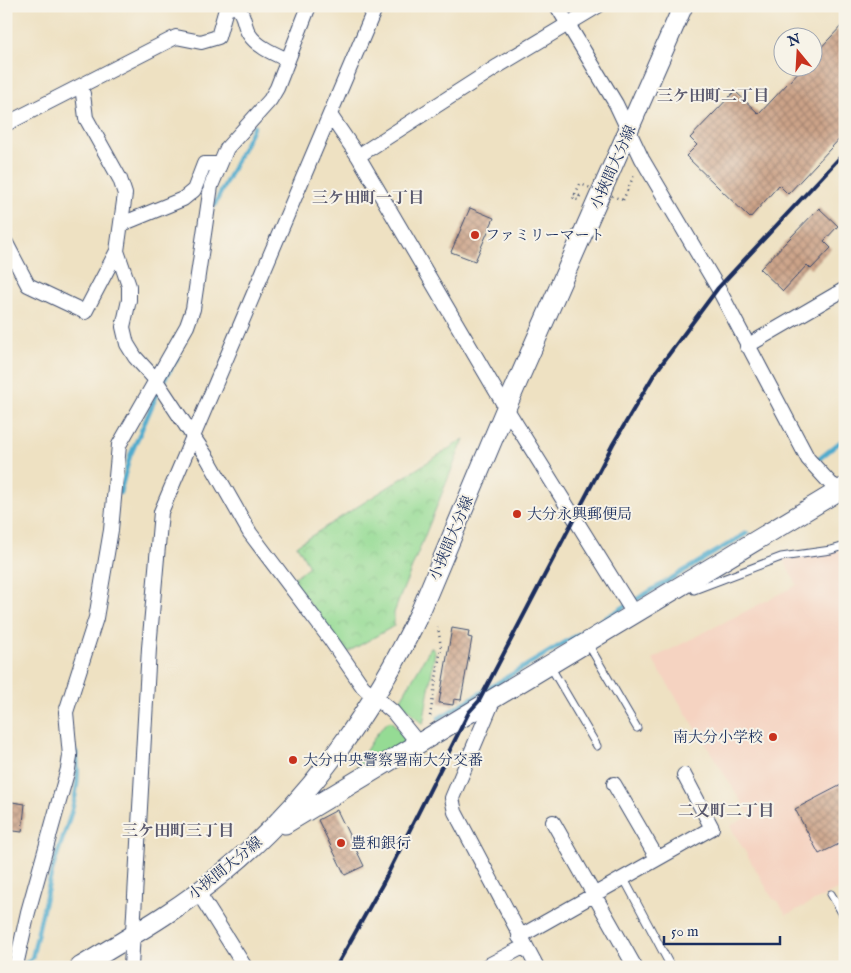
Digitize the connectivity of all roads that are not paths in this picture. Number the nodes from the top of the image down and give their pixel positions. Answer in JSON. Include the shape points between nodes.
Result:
{"nodes":[{"id":1,"x":236,"y":6,"type":"edge"},
{"id":2,"x":309,"y":6,"type":"edge"},
{"id":3,"x":376,"y":6,"type":"edge"},
{"id":4,"x":557,"y":6,"type":"edge"},
{"id":5,"x":598,"y":6,"type":"edge"},
{"id":6,"x":683,"y":6,"type":"edge"},
{"id":7,"x":568,"y":26,"type":"junction"},
{"id":8,"x":288,"y":60,"type":"junction"},
{"id":9,"x":80,"y":88,"type":"junction"},
{"id":10,"x":330,"y":115,"type":"junction"},
{"id":11,"x":6,"y":124,"type":"edge"},
{"id":12,"x":629,"y":132,"type":"junction"},
{"id":13,"x":358,"y":156,"type":"junction"},
{"id":14,"x":219,"y":164,"type":"junction"},
{"id":15,"x":122,"y":224,"type":"junction"},
{"id":16,"x":6,"y":243,"type":"edge"},
{"id":17,"x":117,"y":251,"type":"junction"},
{"id":18,"x":845,"y":289,"type":"edge"},
{"id":19,"x":747,"y":346,"type":"junction"},
{"id":20,"x":155,"y":379,"type":"junction"},
{"id":21,"x":506,"y":408,"type":"junction"},
{"id":22,"x":192,"y":436,"type":"junction"},
{"id":23,"x":843,"y":489,"type":"edge"},
{"id":24,"x":845,"y":546,"type":"edge"},
{"id":25,"x":687,"y":580,"type":"junction"},
{"id":26,"x":633,"y":612,"type":"junction"},
{"id":27,"x":586,"y":641,"type":"junction"},
{"id":28,"x":548,"y":664,"type":"junction"},
{"id":29,"x":375,"y":696,"type":"junction"},
{"id":30,"x":496,"y":696,"type":"junction"},
{"id":31,"x":637,"y":728,"type":"dead end"},
{"id":32,"x":418,"y":743,"type":"junction"},
{"id":33,"x":597,"y":746,"type":"dead end"},
{"id":34,"x":684,"y":775,"type":"dead end"},
{"id":35,"x":614,"y":784,"type":"dead end"},
{"id":36,"x":554,"y":822,"type":"dead end"},
{"id":37,"x":265,"y":836,"type":"junction"},
{"id":38,"x":657,"y":858,"type":"junction"},
{"id":39,"x":623,"y":877,"type":"junction"},
{"id":40,"x":198,"y":892,"type":"junction"},
{"id":41,"x":595,"y":893,"type":"junction"},
{"id":42,"x":831,"y":894,"type":"dead end"},
{"id":43,"x":845,"y":918,"type":"edge"},
{"id":44,"x":132,"y":936,"type":"junction"},
{"id":45,"x":522,"y":941,"type":"junction"},
{"id":46,"x":18,"y":967,"type":"edge"},
{"id":47,"x":80,"y":967,"type":"edge"},
{"id":48,"x":131,"y":967,"type":"edge"},
{"id":49,"x":246,"y":967,"type":"edge"},
{"id":50,"x":485,"y":967,"type":"edge"},
{"id":51,"x":537,"y":967,"type":"edge"},
{"id":52,"x":635,"y":967,"type":"edge"},
{"id":53,"x":671,"y":967,"type":"edge"}],
"edges":[{"from":1,"to":8,"type":"street","via":[[242,11],[250,35],[268,51]]},
{"from":1,"to":9,"type":"street","via":[[226,9],[218,37],[201,42],[176,36]]},
{"from":2,"to":8,"type":"street"},
{"from":3,"to":10,"type":"street"},
{"from":4,"to":7,"type":"street"},
{"from":5,"to":7,"type":"street"},
{"from":6,"to":12,"type":"main road","name":"小挾間大分線"},
{"from":7,"to":12,"type":"street","via":[[616,104]]},
{"from":7,"to":13,"type":"street","via":[[498,66]]},
{"from":8,"to":14,"type":"street","via":[[270,100],[227,148]]},
{"from":9,"to":11,"type":"street"},
{"from":9,"to":15,"type":"street","via":[[89,126],[123,186]]},
{"from":10,"to":13,"type":"street"},
{"from":10,"to":22,"type":"street"},
{"from":12,"to":19,"type":"street","via":[[718,288]]},
{"from":12,"to":21,"type":"main road","name":"小挾間大分線"},
{"from":13,"to":21,"type":"street"},
{"from":14,"to":15,"type":"street","via":[[204,164],[194,190],[183,199]]},
{"from":14,"to":20,"type":"street","via":[[211,186],[193,309],[180,340]]},
{"from":15,"to":17,"type":"street"},
{"from":16,"to":17,"type":"street","via":[[28,284],[84,312]]},
{"from":17,"to":20,"type":"street","via":[[128,286],[129,300],[123,326],[127,344]]},
{"from":18,"to":19,"type":"street"},
{"from":19,"to":23,"type":"street","via":[[808,459],[831,484]]},
{"from":20,"to":22,"type":"street"},
{"from":20,"to":46,"type":"street","via":[[119,445],[111,530],[96,618],[66,712],[68,769],[28,912]]},
{"from":21,"to":26,"type":"street"},
{"from":21,"to":29,"type":"main road","name":"小挾間大分線","via":[[421,610]]},
{"from":22,"to":29,"type":"street","via":[[250,534],[330,638],[363,687]]},
{"from":22,"to":44,"type":"street","via":[[161,512],[149,648]]},
{"from":23,"to":25,"type":"main road"},
{"from":24,"to":25,"type":"lane","via":[[782,557],[694,590]]},
{"from":25,"to":26,"type":"main road"},
{"from":26,"to":27,"type":"main road"},
{"from":27,"to":28,"type":"main road"},
{"from":27,"to":31,"type":"lane"},
{"from":28,"to":30,"type":"main road"},
{"from":28,"to":33,"type":"lane"},
{"from":29,"to":32,"type":"street","via":[[396,715]]},
{"from":29,"to":37,"type":"main road","name":"小挾間大分線","via":[[312,783]]},
{"from":30,"to":32,"type":"main road"},
{"from":30,"to":45,"type":"street","via":[[452,798],[455,812]]},
{"from":32,"to":37,"type":"main road"},
{"from":34,"to":38,"type":"street","via":[[712,828]]},
{"from":35,"to":38,"type":"street"},
{"from":36,"to":41,"type":"street"},
{"from":37,"to":40,"type":"main road","name":"小挾間大分線"},
{"from":38,"to":39,"type":"street"},
{"from":39,"to":41,"type":"street"},
{"from":39,"to":53,"type":"lane"},
{"from":40,"to":44,"type":"main road","name":"小挾間大分線"},
{"from":40,"to":49,"type":"street"},
{"from":41,"to":45,"type":"street"},
{"from":41,"to":52,"type":"street"},
{"from":42,"to":43,"type":"lane"},
{"from":44,"to":47,"type":"main road","name":"小挾間大分線"},
{"from":44,"to":48,"type":"street"},
{"from":45,"to":50,"type":"street"},
{"from":45,"to":51,"type":"street"}]}
